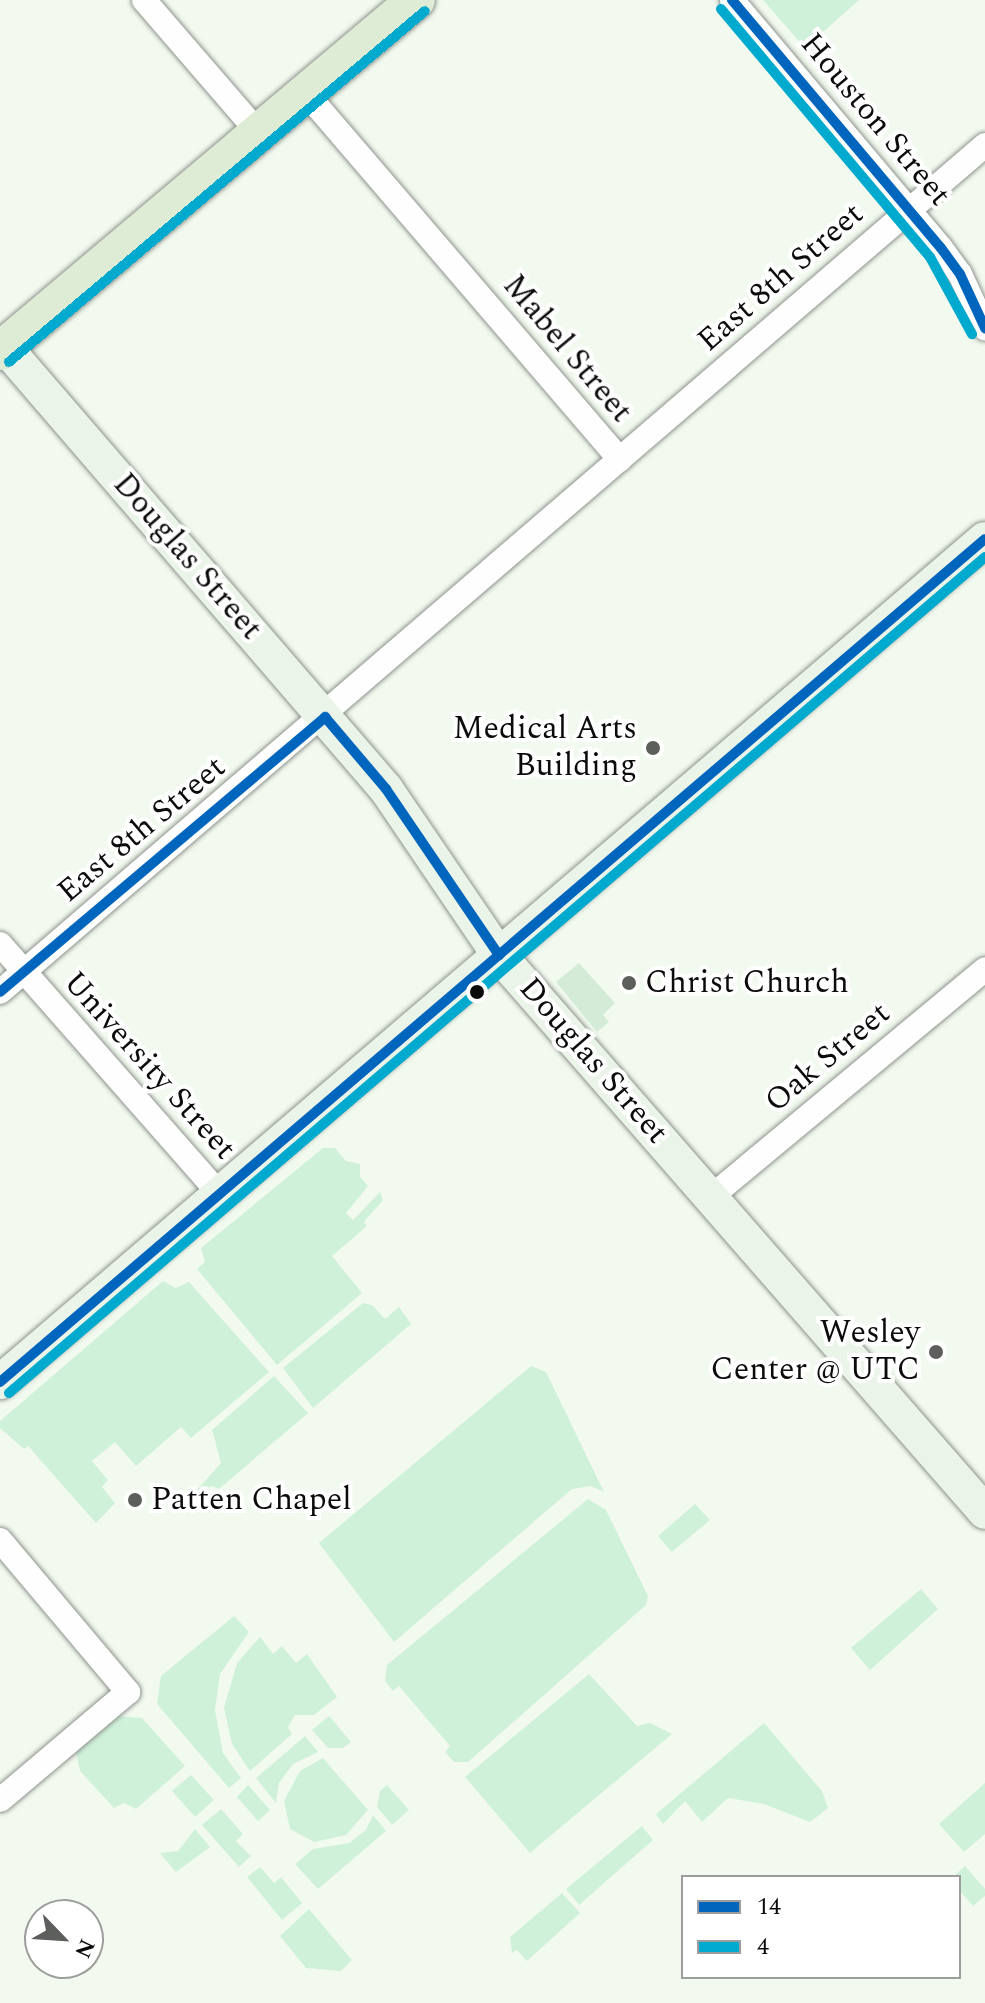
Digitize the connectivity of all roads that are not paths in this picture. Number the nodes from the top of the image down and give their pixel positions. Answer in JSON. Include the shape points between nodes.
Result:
{"nodes":[{"id":1,"x":144,"y":0,"type":"edge"},
{"id":2,"x":416,"y":0,"type":"edge"},
{"id":3,"x":732,"y":0,"type":"edge"},
{"id":4,"x":305,"y":92,"type":"junction"},
{"id":5,"x":258,"y":132,"type":"junction"},
{"id":6,"x":985,"y":145,"type":"edge"},
{"id":7,"x":908,"y":209,"type":"junction"},
{"id":8,"x":985,"y":328,"type":"edge"},
{"id":9,"x":2,"y":346,"type":"edge"},
{"id":10,"x":620,"y":460,"type":"junction"},
{"id":11,"x":985,"y":539,"type":"edge"},
{"id":12,"x":325,"y":717,"type":"junction"},
{"id":13,"x":0,"y":944,"type":"edge"},
{"id":14,"x":499,"y":955,"type":"junction"},
{"id":15,"x":985,"y":969,"type":"edge"},
{"id":16,"x":24,"y":972,"type":"junction"},
{"id":17,"x":0,"y":992,"type":"edge"},
{"id":18,"x":220,"y":1194,"type":"junction"},
{"id":19,"x":712,"y":1196,"type":"junction"},
{"id":20,"x":0,"y":1382,"type":"edge"},
{"id":21,"x":979,"y":1508,"type":"edge"},
{"id":22,"x":0,"y":1540,"type":"edge"},
{"id":23,"x":0,"y":1800,"type":"edge"}],
"edges":[{"from":1,"to":5,"type":"street"},
{"from":2,"to":4,"type":"main road"},
{"from":3,"to":7,"type":"street","name":"Houston Street"},
{"from":4,"to":5,"type":"main road"},
{"from":4,"to":10,"type":"street","name":"Mabel Street"},
{"from":5,"to":9,"type":"main road"},
{"from":6,"to":7,"type":"street","name":"East 8th Street"},
{"from":7,"to":8,"type":"street","name":"Houston Street","via":[[960,274]]},
{"from":7,"to":10,"type":"street","name":"East 8th Street"},
{"from":9,"to":12,"type":"street","name":"Douglas Street"},
{"from":10,"to":12,"type":"street","name":"Mabel Street"},
{"from":11,"to":14,"type":"street"},
{"from":12,"to":14,"type":"street","name":"Douglas Street","via":[[386,789]]},
{"from":12,"to":16,"type":"street","name":"East 8th Street"},
{"from":13,"to":16,"type":"street","name":"University Street"},
{"from":14,"to":18,"type":"street"},
{"from":14,"to":19,"type":"street","name":"Douglas Street"},
{"from":15,"to":19,"type":"street","name":"Oak Street"},
{"from":16,"to":17,"type":"street","name":"East 8th Street"},
{"from":16,"to":18,"type":"street","name":"University Street"},
{"from":18,"to":20,"type":"street"},
{"from":19,"to":21,"type":"street","name":"Douglas Street"},
{"from":22,"to":23,"type":"street","via":[[128,1692]]}]}
